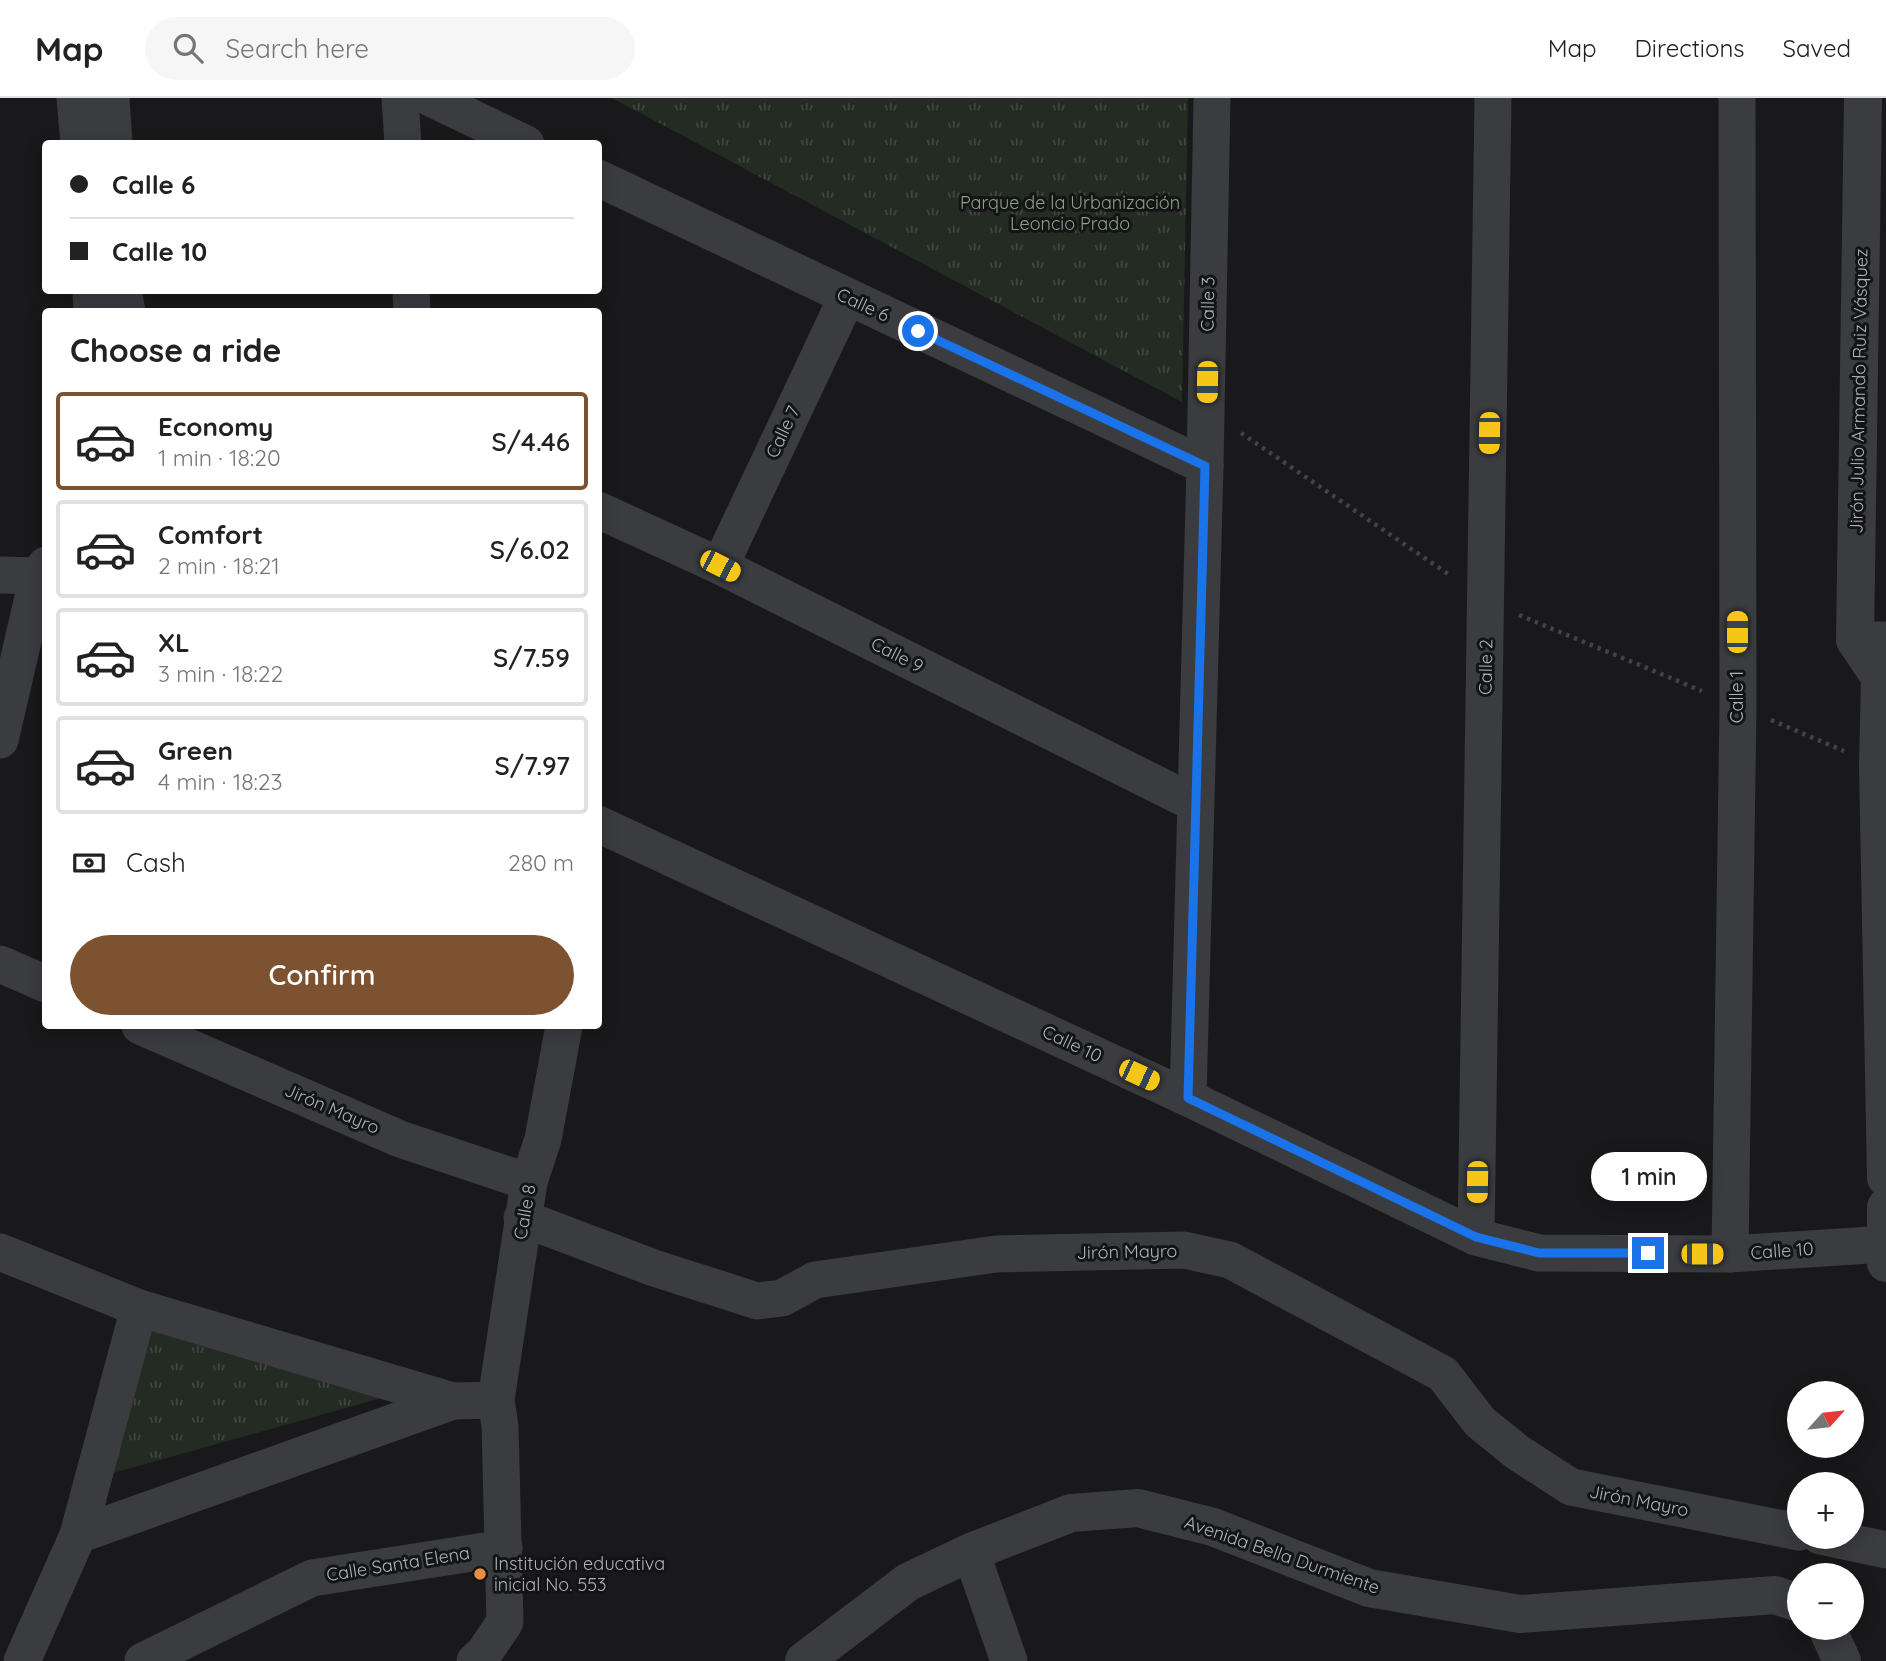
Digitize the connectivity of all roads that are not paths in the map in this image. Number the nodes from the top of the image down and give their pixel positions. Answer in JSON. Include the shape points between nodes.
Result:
{"nodes":[{"id":1,"x":75,"y":98,"type":"edge"},
{"id":2,"x":110,"y":98,"type":"edge"},
{"id":3,"x":401,"y":98,"type":"edge"},
{"id":4,"x":431,"y":98,"type":"edge"},
{"id":5,"x":1212,"y":98,"type":"edge"},
{"id":6,"x":1493,"y":98,"type":"edge"},
{"id":7,"x":1737,"y":98,"type":"edge"},
{"id":8,"x":1863,"y":98,"type":"edge"},
{"id":9,"x":79,"y":140,"type":"edge"},
{"id":10,"x":114,"y":140,"type":"edge"},
{"id":11,"x":403,"y":140,"type":"edge"},
{"id":12,"x":518,"y":140,"type":"edge"},
{"id":13,"x":602,"y":180,"type":"edge"},
{"id":14,"x":1874,"y":278,"type":"edge"},
{"id":15,"x":846,"y":297,"type":"junction"},
{"id":16,"x":1205,"y":466,"type":"junction"},
{"id":17,"x":602,"y":512,"type":"edge"},
{"id":18,"x":720,"y":566,"type":"junction"},
{"id":19,"x":42,"y":571,"type":"edge"},
{"id":20,"x":0,"y":575,"type":"edge"},
{"id":21,"x":1871,"y":640,"type":"edge"},
{"id":22,"x":1883,"y":673,"type":"edge"},
{"id":23,"x":0,"y":740,"type":"edge"},
{"id":24,"x":1194,"y":803,"type":"junction"},
{"id":25,"x":602,"y":826,"type":"edge"},
{"id":26,"x":0,"y":964,"type":"edge"},
{"id":27,"x":42,"y":982,"type":"edge"},
{"id":28,"x":147,"y":1029,"type":"edge"},
{"id":29,"x":563,"y":1029,"type":"edge"},
{"id":30,"x":1188,"y":1098,"type":"junction"},
{"id":31,"x":1886,"y":1178,"type":"edge"},
{"id":32,"x":529,"y":1182,"type":"junction"},
{"id":33,"x":1886,"y":1207,"type":"edge"},
{"id":34,"x":522,"y":1218,"type":"junction"},
{"id":35,"x":1476,"y":1237,"type":"junction"},
{"id":36,"x":1885,"y":1250,"type":"edge"},
{"id":37,"x":0,"y":1252,"type":"edge"},
{"id":38,"x":1730,"y":1254,"type":"junction"},
{"id":39,"x":139,"y":1308,"type":"junction"},
{"id":40,"x":496,"y":1400,"type":"junction"},
{"id":41,"x":453,"y":1401,"type":"junction"},
{"id":42,"x":1787,"y":1530,"type":"edge"},
{"id":43,"x":78,"y":1535,"type":"junction"},
{"id":44,"x":1864,"y":1545,"type":"edge"},
{"id":45,"x":504,"y":1548,"type":"junction"},
{"id":46,"x":1886,"y":1550,"type":"edge"},
{"id":47,"x":971,"y":1552,"type":"junction"},
{"id":48,"x":1787,"y":1599,"type":"edge"},
{"id":49,"x":1832,"y":1640,"type":"edge"},
{"id":50,"x":0,"y":1658,"type":"edge"},
{"id":51,"x":8,"y":1661,"type":"edge"},
{"id":52,"x":22,"y":1661,"type":"edge"},
{"id":53,"x":144,"y":1661,"type":"edge"},
{"id":54,"x":475,"y":1661,"type":"edge"},
{"id":55,"x":804,"y":1661,"type":"edge"},
{"id":56,"x":1009,"y":1661,"type":"edge"},
{"id":57,"x":1842,"y":1661,"type":"edge"}],
"edges":[{"from":1,"to":9,"type":"street"},
{"from":2,"to":10,"type":"street"},
{"from":3,"to":11,"type":"street"},
{"from":4,"to":12,"type":"street"},
{"from":5,"to":16,"type":"street","name":"Calle 3"},
{"from":6,"to":35,"type":"street","name":"Calle 2"},
{"from":7,"to":38,"type":"street","name":"Calle 1","via":[[1738,706]]},
{"from":8,"to":14,"type":"street","name":"Jirón Julio Armando Ruiz Vásquez"},
{"from":13,"to":15,"type":"street","name":"Calle 6"},
{"from":14,"to":21,"type":"street","name":"Jirón Julio Armando Ruiz Vásquez"},
{"from":15,"to":16,"type":"street","name":"Calle 6"},
{"from":15,"to":18,"type":"street","name":"Calle 7"},
{"from":16,"to":24,"type":"street","name":"Calle 3"},
{"from":17,"to":18,"type":"street","name":"Calle 9"},
{"from":18,"to":24,"type":"street","name":"Calle 9"},
{"from":19,"to":20,"type":"street"},
{"from":19,"to":23,"type":"street"},
{"from":21,"to":22,"type":"street","name":"Jirón Julio Armando Ruiz Vásquez"},
{"from":22,"to":31,"type":"street","name":"Jirón Julio Armando Ruiz Vásquez","via":[[1878,766]]},
{"from":24,"to":30,"type":"street","name":"Calle 3"},
{"from":25,"to":30,"type":"street","name":"Calle 10"},
{"from":26,"to":27,"type":"street"},
{"from":28,"to":32,"type":"street","name":"Jirón Mayro","via":[[400,1139]]},
{"from":29,"to":32,"type":"street","name":"Calle 8","via":[[543,1139]]},
{"from":30,"to":35,"type":"street","name":"Calle 10"},
{"from":32,"to":34,"type":"street","name":"Calle 8"},
{"from":33,"to":36,"type":"street"},
{"from":34,"to":40,"type":"street","name":"Calle 8"},
{"from":34,"to":42,"type":"street","name":"Jirón Mayro","via":[[757,1301],[782,1298],[815,1280],[996,1254],[1184,1250],[1230,1260],[1443,1374],[1480,1422],[1572,1487]]},
{"from":35,"to":38,"type":"street","name":"Calle 10","via":[[1539,1253]]},
{"from":36,"to":38,"type":"street","name":"Calle 10"},
{"from":37,"to":39,"type":"street"},
{"from":39,"to":41,"type":"street"},
{"from":39,"to":43,"type":"street"},
{"from":40,"to":41,"type":"street"},
{"from":40,"to":45,"type":"street","name":"Calle 8"},
{"from":41,"to":43,"type":"street"},
{"from":43,"to":52,"type":"street"},
{"from":44,"to":46,"type":"street"},
{"from":45,"to":53,"type":"street","name":"Calle Santa Elena","via":[[312,1578]]},
{"from":45,"to":54,"type":"street","name":"Calle 8","via":[[505,1622]]},
{"from":47,"to":48,"type":"street","name":"Avenida Bella Durmiente","via":[[1071,1513],[1138,1508],[1213,1527],[1369,1588],[1520,1614],[1775,1595]]},
{"from":47,"to":55,"type":"street","name":"Avenida Bella Durmiente","via":[[908,1582]]},
{"from":47,"to":56,"type":"street"},
{"from":49,"to":57,"type":"street"},
{"from":50,"to":51,"type":"street"}]}
